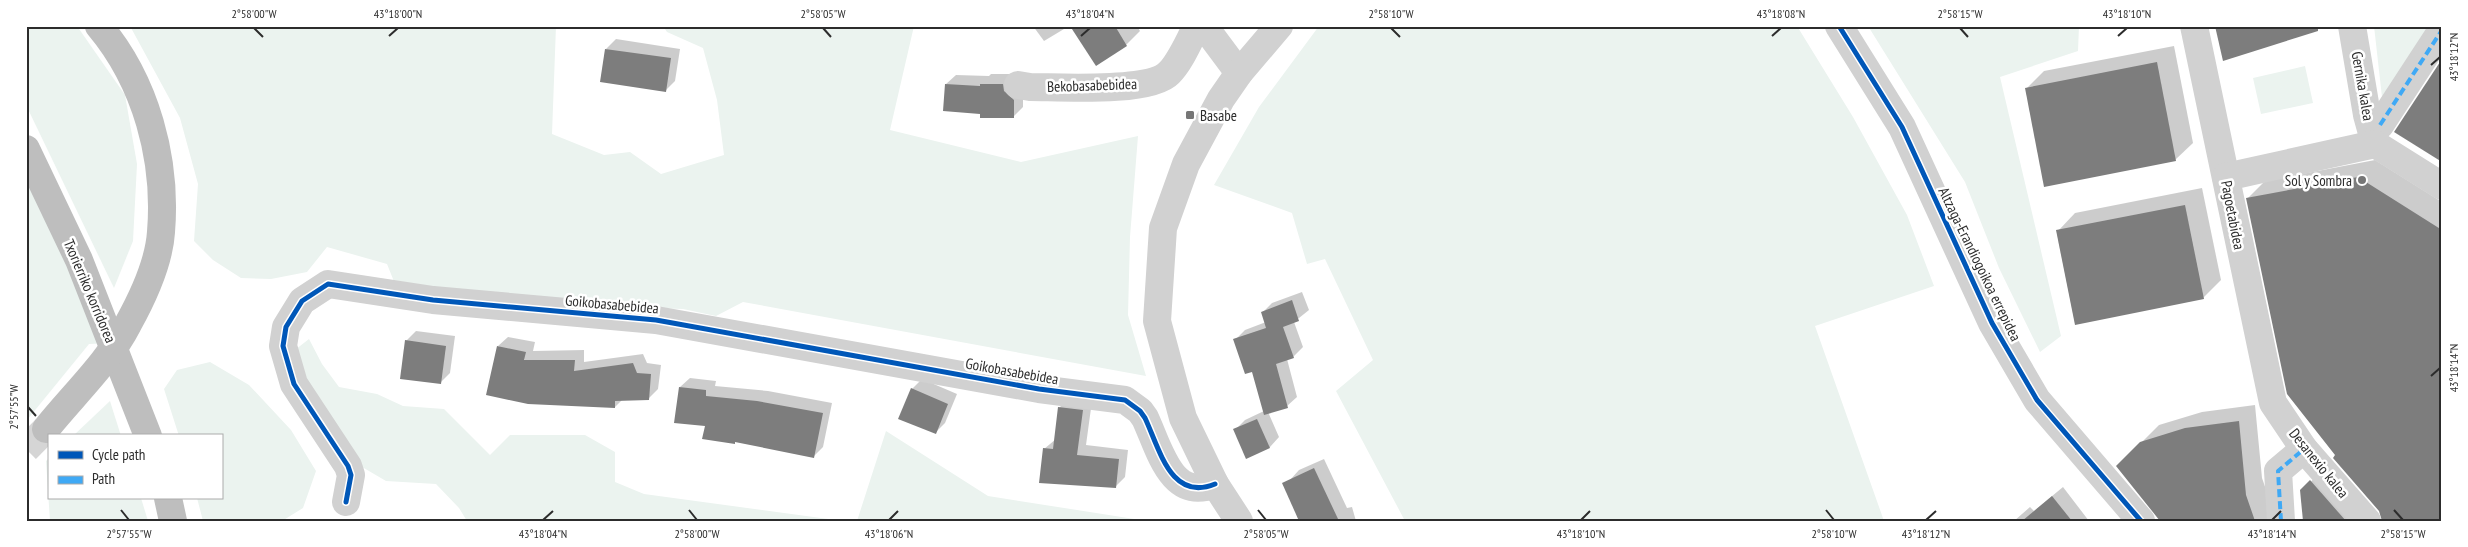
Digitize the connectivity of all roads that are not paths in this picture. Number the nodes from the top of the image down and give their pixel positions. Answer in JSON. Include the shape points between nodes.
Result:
{"nodes":[{"id":1,"x":99,"y":26,"type":"edge"},
{"id":2,"x":1197,"y":26,"type":"edge"},
{"id":3,"x":1204,"y":26,"type":"edge"},
{"id":4,"x":1279,"y":26,"type":"edge"},
{"id":5,"x":1839,"y":26,"type":"edge"},
{"id":6,"x":2194,"y":26,"type":"edge"},
{"id":7,"x":2352,"y":26,"type":"edge"},
{"id":8,"x":2442,"y":30,"type":"edge"},
{"id":9,"x":1238,"y":74,"type":"junction"},
{"id":10,"x":1018,"y":85,"type":"dead end"},
{"id":11,"x":2378,"y":135,"type":"junction"},
{"id":12,"x":26,"y":149,"type":"edge"},
{"id":13,"x":2226,"y":176,"type":"junction"},
{"id":14,"x":2442,"y":186,"type":"edge"},
{"id":15,"x":2273,"y":403,"type":"joint"},
{"id":16,"x":46,"y":429,"type":"tunnel mouth"},
{"id":17,"x":147,"y":434,"type":"edge"},
{"id":18,"x":2304,"y":449,"type":"junction"},
{"id":19,"x":1215,"y":484,"type":"junction"},
{"id":20,"x":168,"y":500,"type":"edge"},
{"id":21,"x":346,"y":502,"type":"dead end"},
{"id":22,"x":173,"y":521,"type":"edge"},
{"id":23,"x":1238,"y":521,"type":"edge"},
{"id":24,"x":2141,"y":521,"type":"edge"},
{"id":25,"x":2281,"y":521,"type":"edge"},
{"id":26,"x":2367,"y":521,"type":"edge"}],
"edges":[{"from":1,"to":16,"type":"highway","via":[[114,44],[141,96],[151,126],[162,174],[161,233],[153,270],[127,326],[98,367]]},
{"from":2,"to":10,"type":"street","name":"Bekobasabebidea","via":[[1170,73],[1156,82],[1119,87]]},
{"from":3,"to":9,"type":"street"},
{"from":4,"to":9,"type":"street"},
{"from":5,"to":24,"type":"street","name":"Altzaga-Erandiogoikoa errepidea","via":[[1902,127],[1992,323],[2037,400]]},
{"from":6,"to":13,"type":"street","name":"Pagoetabidea"},
{"from":7,"to":11,"type":"street","name":"Gernika kalea","via":[[2367,115]]},
{"from":8,"to":11,"type":"street"},
{"from":9,"to":19,"type":"street","via":[[1186,164],[1163,228],[1157,321],[1183,418]]},
{"from":11,"to":13,"type":"street"},
{"from":11,"to":14,"type":"street"},
{"from":12,"to":17,"type":"highway","name":"Txorierriko korridorea","via":[[79,260]]},
{"from":13,"to":15,"type":"street","name":"Pagoetabidea"},
{"from":15,"to":18,"type":"street","name":"Desanexio kalea"},
{"from":18,"to":25,"type":"street","via":[[2278,471]]},
{"from":18,"to":26,"type":"street","name":"Desanexio kalea"},
{"from":19,"to":21,"type":"street","name":"Goikobasabebidea","via":[[1192,489],[1176,480],[1140,411],[1125,400],[1039,389],[656,320],[433,300],[328,284],[302,301],[286,328],[283,346],[294,384],[348,466],[351,475]]},
{"from":19,"to":23,"type":"street"},
{"from":20,"to":22,"type":"highway"}]}
